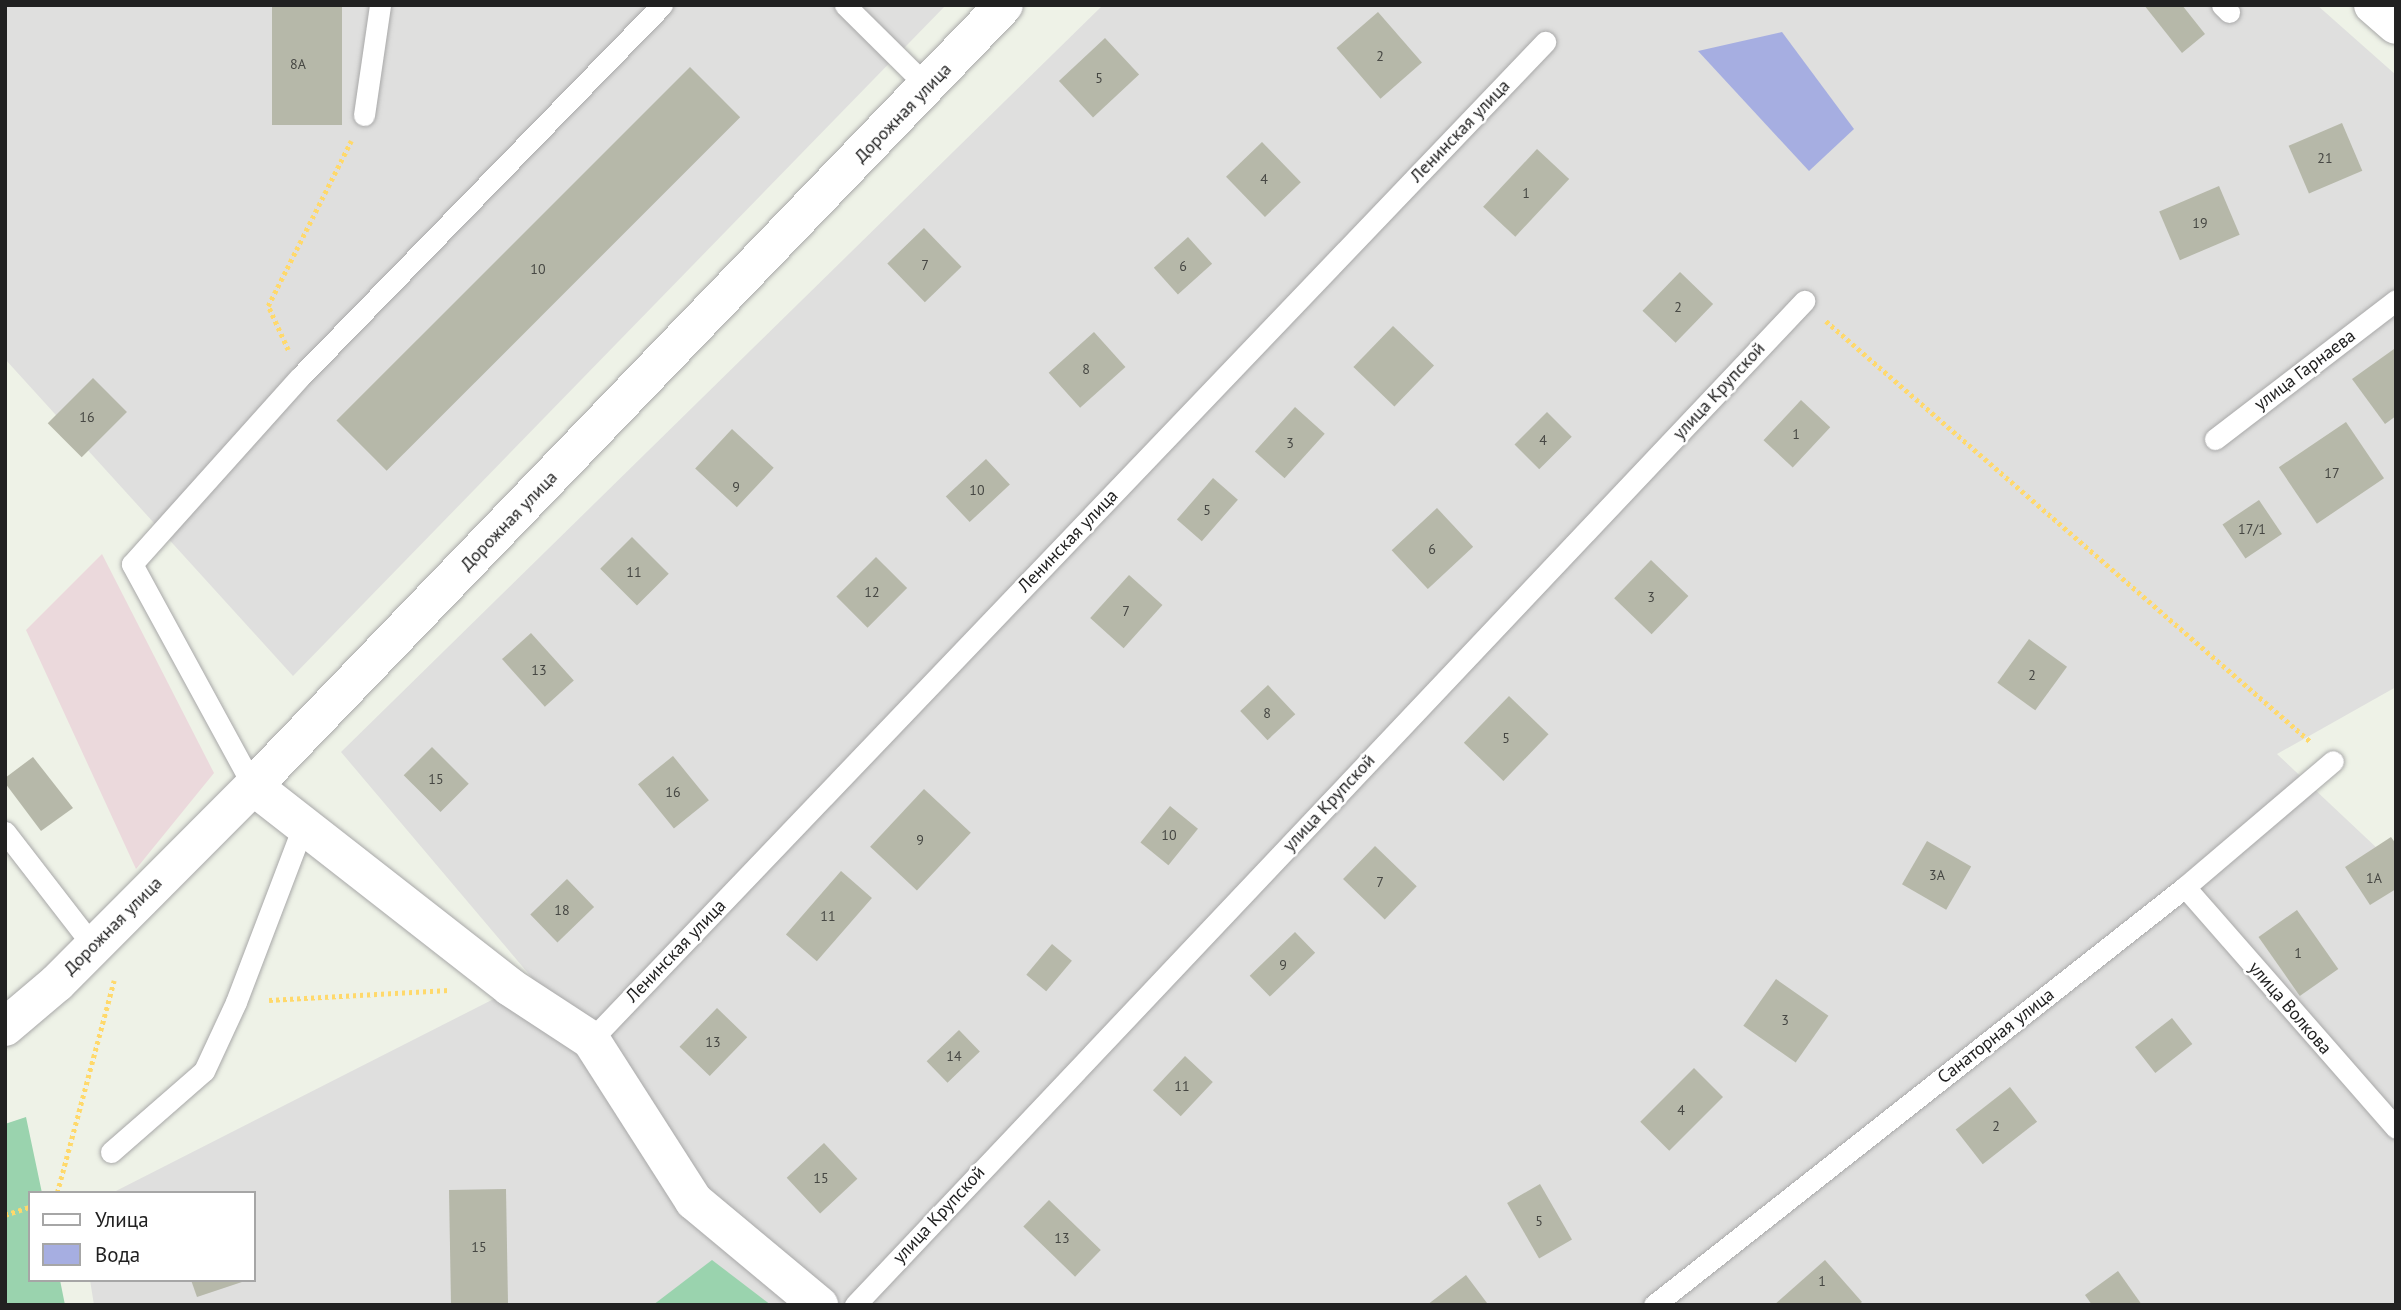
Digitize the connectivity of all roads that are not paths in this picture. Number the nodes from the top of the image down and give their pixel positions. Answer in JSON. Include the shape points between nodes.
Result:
{"nodes":[{"id":1,"x":380,"y":5,"type":"edge"},
{"id":2,"x":663,"y":5,"type":"edge"},
{"id":3,"x":845,"y":5,"type":"edge"},
{"id":4,"x":1004,"y":5,"type":"edge"},
{"id":5,"x":2373,"y":5,"type":"edge"},
{"id":6,"x":2396,"y":25,"type":"edge"},
{"id":7,"x":1545,"y":42,"type":"dead end"},
{"id":8,"x":928,"y":87,"type":"junction"},
{"id":9,"x":364,"y":116,"type":"road end"},
{"id":10,"x":2396,"y":300,"type":"edge"},
{"id":11,"x":1804,"y":301,"type":"road end"},
{"id":12,"x":2215,"y":439,"type":"dead end"},
{"id":13,"x":2333,"y":761,"type":"road end"},
{"id":14,"x":253,"y":786,"type":"junction"},
{"id":15,"x":304,"y":824,"type":"junction"},
{"id":16,"x":5,"y":832,"type":"edge"},
{"id":17,"x":2185,"y":887,"type":"junction"},
{"id":18,"x":93,"y":946,"type":"junction"},
{"id":19,"x":5,"y":1027,"type":"edge"},
{"id":20,"x":591,"y":1040,"type":"junction"},
{"id":21,"x":2396,"y":1128,"type":"edge"},
{"id":22,"x":111,"y":1152,"type":"dead end"},
{"id":23,"x":820,"y":1305,"type":"edge"},
{"id":24,"x":855,"y":1305,"type":"edge"},
{"id":25,"x":1655,"y":1305,"type":"edge"}],
"edges":[{"from":1,"to":9,"type":"lane"},
{"from":2,"to":14,"type":"lane","via":[[300,377],[132,564]]},
{"from":3,"to":8,"type":"lane"},
{"from":4,"to":8,"type":"street","name":"Дорожная улица"},
{"from":5,"to":6,"type":"street"},
{"from":7,"to":20,"type":"lane","name":"Ленинская улица"},
{"from":8,"to":14,"type":"street","name":"Дорожная улица"},
{"from":10,"to":12,"type":"lane","name":"улица Гарнаева"},
{"from":11,"to":24,"type":"lane","name":"улица Крупской"},
{"from":13,"to":17,"type":"lane","name":"Санаторная улица"},
{"from":14,"to":15,"type":"street"},
{"from":14,"to":18,"type":"street","name":"Дорожная улица"},
{"from":15,"to":20,"type":"street","via":[[510,987]]},
{"from":15,"to":22,"type":"lane","via":[[236,1002],[204,1071]]},
{"from":16,"to":18,"type":"lane"},
{"from":17,"to":21,"type":"lane","name":"улица Волкова"},
{"from":17,"to":25,"type":"lane","name":"Санаторная улица"},
{"from":18,"to":19,"type":"street","name":"Дорожная улица"},
{"from":20,"to":23,"type":"street","via":[[694,1201]]}]}
